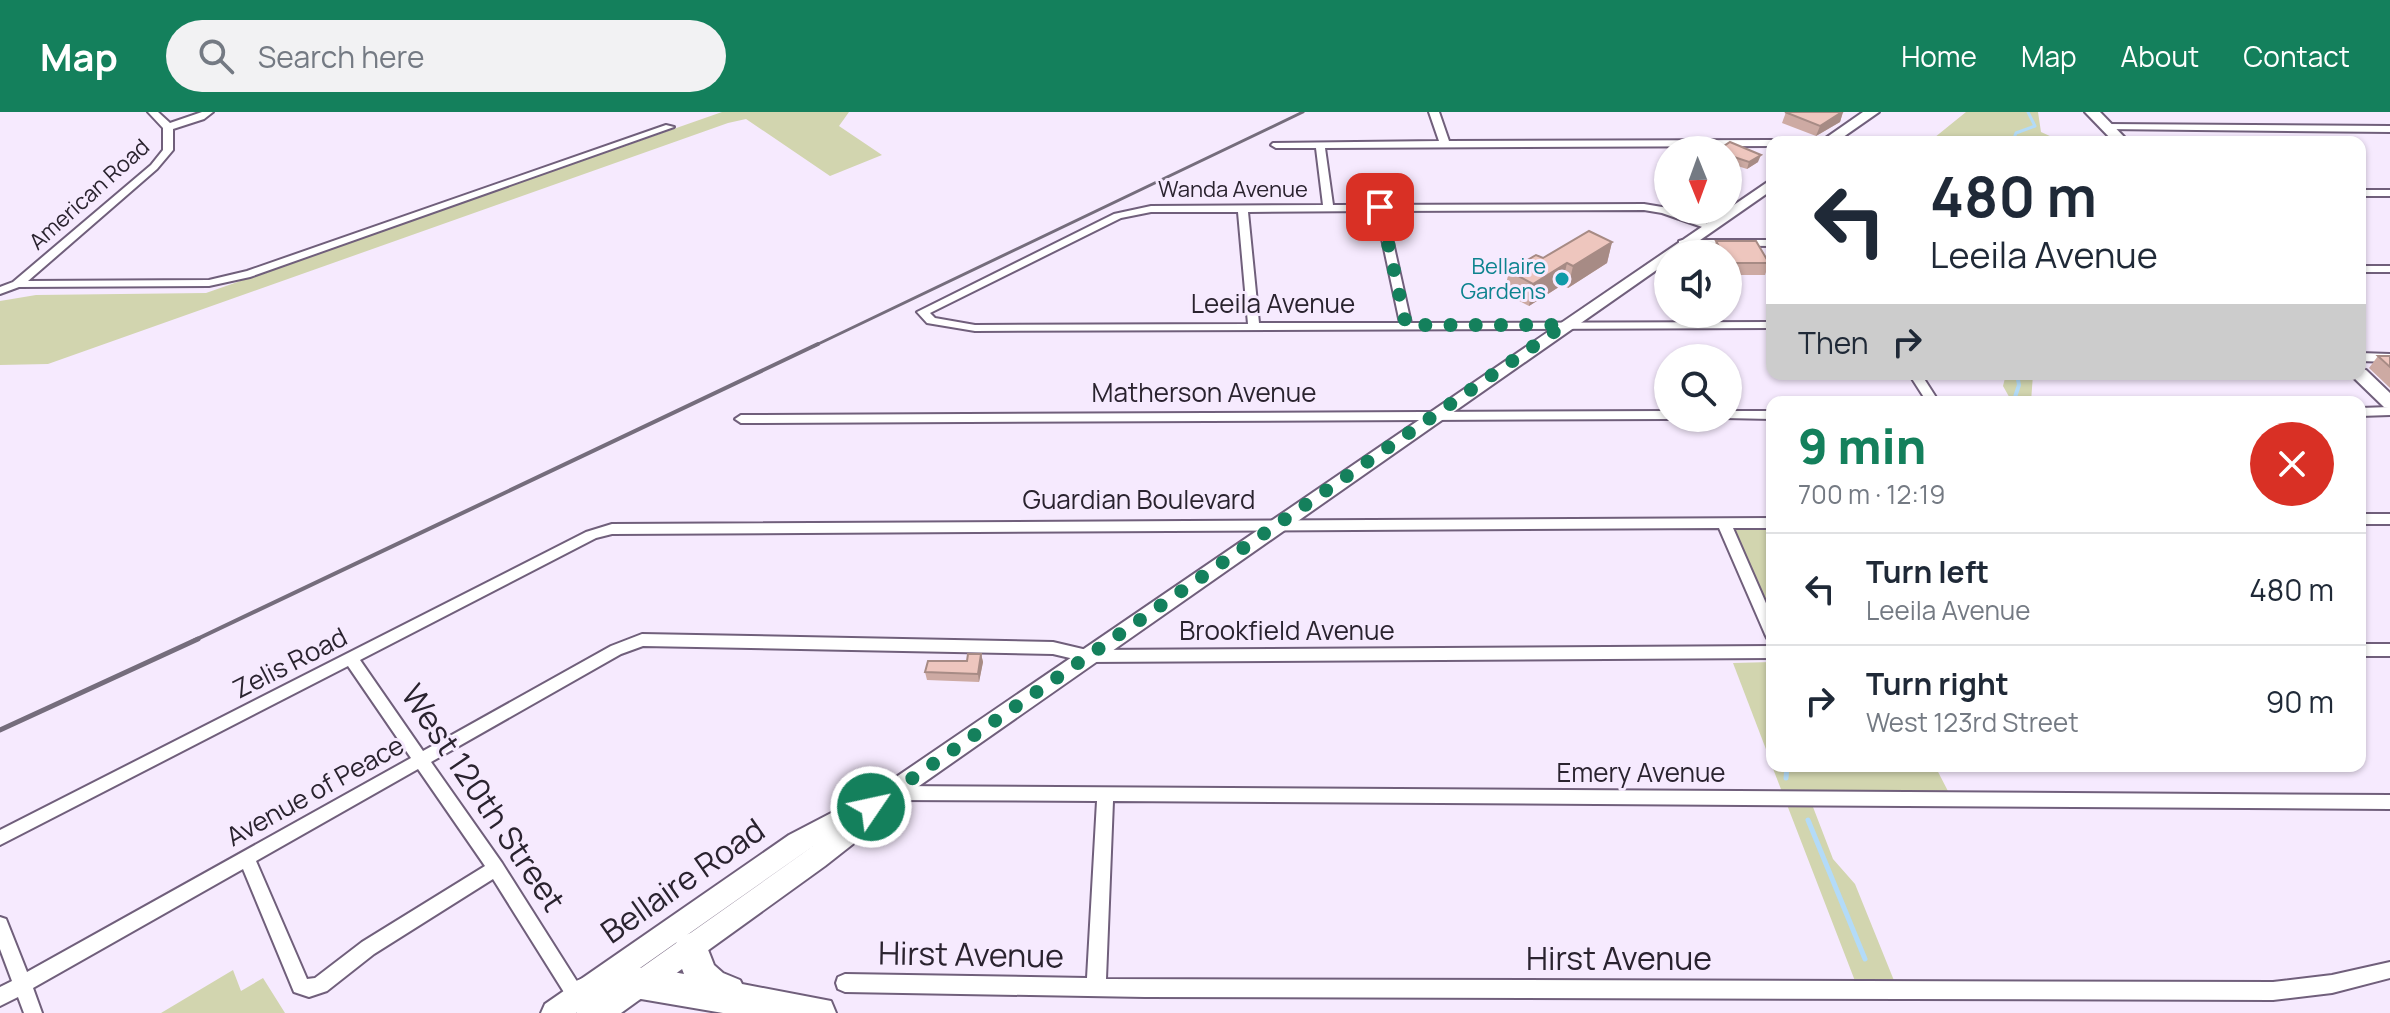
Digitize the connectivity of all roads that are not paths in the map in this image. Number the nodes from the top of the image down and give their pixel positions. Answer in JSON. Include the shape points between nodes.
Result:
{"nodes":[{"id":1,"x":153,"y":112,"type":"edge"},
{"id":2,"x":208,"y":112,"type":"edge"},
{"id":3,"x":1434,"y":112,"type":"edge"},
{"id":4,"x":1872,"y":112,"type":"edge"},
{"id":5,"x":2092,"y":112,"type":"edge"},
{"id":6,"x":168,"y":127,"type":"junction"},
{"id":7,"x":669,"y":127,"type":"dead end"},
{"id":8,"x":2108,"y":127,"type":"junction"},
{"id":9,"x":2390,"y":129,"type":"edge"},
{"id":10,"x":1836,"y":136,"type":"edge"},
{"id":11,"x":2116,"y":136,"type":"edge"},
{"id":12,"x":1766,"y":143,"type":"edge"},
{"id":13,"x":1276,"y":145,"type":"dead end"},
{"id":14,"x":1320,"y":145,"type":"junction"},
{"id":15,"x":1445,"y":145,"type":"junction"},
{"id":16,"x":1766,"y":187,"type":"edge"},
{"id":17,"x":2366,"y":193,"type":"edge"},
{"id":18,"x":2390,"y":193,"type":"edge"},
{"id":19,"x":1380,"y":207,"type":"junction"},
{"id":20,"x":1243,"y":208,"type":"junction"},
{"id":21,"x":1328,"y":208,"type":"junction"},
{"id":22,"x":1708,"y":226,"type":"junction"},
{"id":23,"x":1687,"y":240,"type":"edge"},
{"id":24,"x":1742,"y":243,"type":"edge"},
{"id":25,"x":1766,"y":243,"type":"edge"},
{"id":26,"x":1654,"y":263,"type":"edge"},
{"id":27,"x":2366,"y":269,"type":"edge"},
{"id":28,"x":2390,"y":269,"type":"edge"},
{"id":29,"x":17,"y":284,"type":"junction"},
{"id":30,"x":0,"y":291,"type":"edge"},
{"id":31,"x":923,"y":312,"type":"joint"},
{"id":32,"x":1406,"y":325,"type":"junction"},
{"id":33,"x":1564,"y":325,"type":"junction"},
{"id":34,"x":1766,"y":325,"type":"edge"},
{"id":35,"x":1254,"y":327,"type":"junction"},
{"id":36,"x":2366,"y":357,"type":"edge"},
{"id":37,"x":2390,"y":358,"type":"edge"},
{"id":38,"x":2366,"y":380,"type":"edge"},
{"id":39,"x":2390,"y":403,"type":"edge"},
{"id":40,"x":2390,"y":411,"type":"edge"},
{"id":41,"x":2366,"y":412,"type":"edge"},
{"id":42,"x":1435,"y":415,"type":"junction"},
{"id":43,"x":1654,"y":415,"type":"edge"},
{"id":44,"x":1742,"y":415,"type":"edge"},
{"id":45,"x":1766,"y":415,"type":"edge"},
{"id":46,"x":741,"y":419,"type":"dead end"},
{"id":47,"x":2366,"y":519,"type":"edge"},
{"id":48,"x":2390,"y":519,"type":"edge"},
{"id":49,"x":1278,"y":523,"type":"junction"},
{"id":50,"x":1766,"y":523,"type":"edge"},
{"id":51,"x":1724,"y":524,"type":"junction"},
{"id":52,"x":602,"y":531,"type":"joint"},
{"id":53,"x":1766,"y":620,"type":"edge"},
{"id":54,"x":658,"y":638,"type":"joint"},
{"id":55,"x":2366,"y":650,"type":"edge"},
{"id":56,"x":2390,"y":650,"type":"edge"},
{"id":57,"x":1766,"y":652,"type":"edge"},
{"id":58,"x":1087,"y":656,"type":"junction"},
{"id":59,"x":351,"y":659,"type":"junction"},
{"id":60,"x":420,"y":761,"type":"junction"},
{"id":61,"x":891,"y":793,"type":"junction"},
{"id":62,"x":1105,"y":796,"type":"junction"},
{"id":63,"x":2390,"y":802,"type":"edge"},
{"id":64,"x":858,"y":815,"type":"junction"},
{"id":65,"x":0,"y":838,"type":"edge"},
{"id":66,"x":247,"y":859,"type":"junction"},
{"id":67,"x":496,"y":868,"type":"junction"},
{"id":68,"x":0,"y":925,"type":"edge"},
{"id":69,"x":691,"y":948,"type":"junction"},
{"id":70,"x":2390,"y":970,"type":"edge"},
{"id":71,"x":641,"y":983,"type":"junction"},
{"id":72,"x":845,"y":983,"type":"dead end"},
{"id":73,"x":22,"y":985,"type":"junction"},
{"id":74,"x":1096,"y":987,"type":"junction"},
{"id":75,"x":0,"y":997,"type":"edge"},
{"id":76,"x":765,"y":1004,"type":"junction"},
{"id":77,"x":580,"y":1009,"type":"edge"},
{"id":78,"x":33,"y":1013,"type":"edge"},
{"id":79,"x":819,"y":1013,"type":"edge"}],
"edges":[{"from":1,"to":6,"type":"street","name":"American Road"},
{"from":2,"to":6,"type":"street"},
{"from":3,"to":15,"type":"street"},
{"from":4,"to":10,"type":"street"},
{"from":5,"to":8,"type":"street"},
{"from":6,"to":29,"type":"street","name":"American Road","via":[[168,150],[154,167]]},
{"from":7,"to":29,"type":"street","via":[[250,274],[209,283]]},
{"from":8,"to":9,"type":"street"},
{"from":8,"to":11,"type":"street"},
{"from":12,"to":15,"type":"street"},
{"from":13,"to":14,"type":"street"},
{"from":14,"to":15,"type":"street"},
{"from":14,"to":21,"type":"street"},
{"from":16,"to":22,"type":"street","name":"Bellaire Road"},
{"from":17,"to":18,"type":"street"},
{"from":19,"to":21,"type":"street","name":"Wanda Avenue"},
{"from":19,"to":22,"type":"street","name":"Wanda Avenue","via":[[1644,207]]},
{"from":19,"to":32,"type":"street"},
{"from":20,"to":21,"type":"street","name":"Wanda Avenue"},
{"from":20,"to":31,"type":"street","name":"Wanda Avenue","via":[[1151,209],[1118,216]]},
{"from":20,"to":35,"type":"street"},
{"from":22,"to":23,"type":"street","name":"Bellaire Road"},
{"from":24,"to":25,"type":"street"},
{"from":26,"to":33,"type":"street","name":"Bellaire Road"},
{"from":27,"to":28,"type":"street"},
{"from":29,"to":30,"type":"street","name":"American Road"},
{"from":31,"to":35,"type":"street","name":"Leeila Avenue","via":[[931,321],[975,328]]},
{"from":32,"to":33,"type":"street","name":"Leeila Avenue"},
{"from":32,"to":35,"type":"street","name":"Leeila Avenue"},
{"from":33,"to":34,"type":"street","name":"Leeila Avenue"},
{"from":33,"to":42,"type":"street","name":"Bellaire Road"},
{"from":36,"to":37,"type":"street"},
{"from":38,"to":39,"type":"street"},
{"from":40,"to":41,"type":"street"},
{"from":42,"to":43,"type":"street","name":"Matherson Avenue"},
{"from":42,"to":46,"type":"street","name":"Matherson Avenue"},
{"from":42,"to":49,"type":"street","name":"Bellaire Road"},
{"from":44,"to":45,"type":"street"},
{"from":47,"to":48,"type":"street"},
{"from":49,"to":51,"type":"street","name":"Guardian Boulevard"},
{"from":49,"to":52,"type":"street","name":"Guardian Boulevard"},
{"from":49,"to":58,"type":"street","name":"Bellaire Road"},
{"from":50,"to":51,"type":"street","name":"Guardian Boulevard"},
{"from":51,"to":53,"type":"street"},
{"from":52,"to":59,"type":"street","name":"Zelis Road"},
{"from":54,"to":58,"type":"street","name":"Brookfield Avenue","via":[[1053,648]]},
{"from":54,"to":60,"type":"street","name":"Avenue of Peace","via":[[616,650]]},
{"from":55,"to":56,"type":"street"},
{"from":57,"to":58,"type":"street","name":"Brookfield Avenue"},
{"from":58,"to":61,"type":"street","name":"Bellaire Road"},
{"from":59,"to":60,"type":"street","name":"West 120th Street"},
{"from":59,"to":65,"type":"street","name":"Zelis Road"},
{"from":60,"to":66,"type":"street","name":"Avenue of Peace"},
{"from":60,"to":67,"type":"street","name":"West 120th Street"},
{"from":61,"to":62,"type":"street","name":"Emery Avenue"},
{"from":61,"to":64,"type":"street","name":"Bellaire Road"},
{"from":62,"to":63,"type":"street","name":"Emery Avenue"},
{"from":62,"to":74,"type":"street"},
{"from":64,"to":69,"type":"street","name":"Bellaire Road","via":[[844,837]]},
{"from":64,"to":77,"type":"street","name":"Bellaire Road","via":[[826,825],[798,842]]},
{"from":66,"to":67,"type":"street","via":[[301,986],[309,988]]},
{"from":66,"to":73,"type":"street","name":"Avenue of Peace"},
{"from":67,"to":77,"type":"street","name":"West 120th Street"},
{"from":68,"to":73,"type":"street"},
{"from":69,"to":71,"type":"street","name":"Bellaire Road"},
{"from":69,"to":76,"type":"highway","via":[[708,984]]},
{"from":70,"to":74,"type":"street","name":"Hirst Avenue","via":[[2273,991]]},
{"from":71,"to":76,"type":"highway"},
{"from":71,"to":77,"type":"highway","via":[[606,984]]},
{"from":72,"to":74,"type":"street","name":"Hirst Avenue"},
{"from":73,"to":75,"type":"street","name":"Avenue of Peace"},
{"from":73,"to":78,"type":"street"},
{"from":76,"to":79,"type":"highway"}]}
